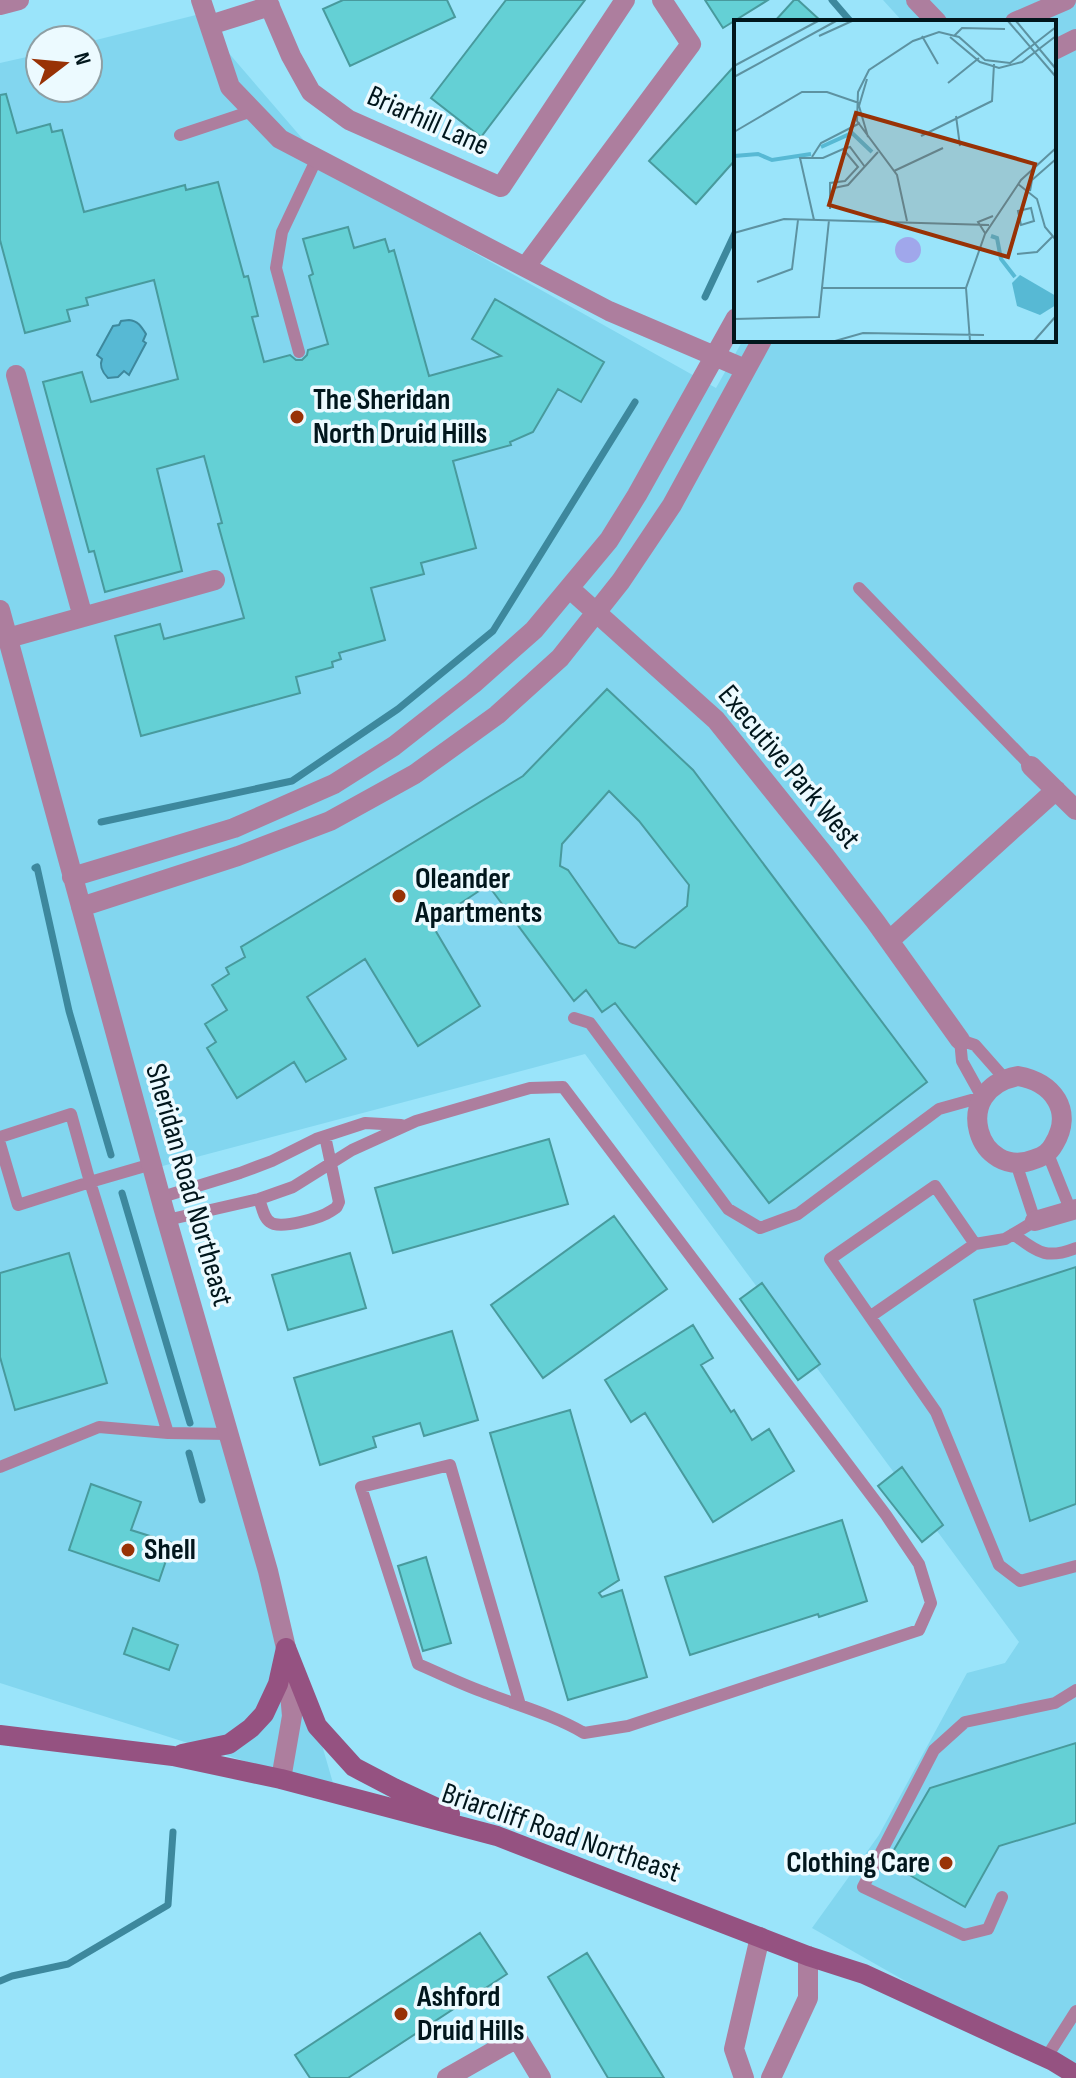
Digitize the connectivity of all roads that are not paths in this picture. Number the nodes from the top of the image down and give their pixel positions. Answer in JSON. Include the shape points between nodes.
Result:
{"nodes":[{"id":1,"x":19,"y":0,"type":"edge"},
{"id":2,"x":201,"y":0,"type":"edge"},
{"id":3,"x":625,"y":0,"type":"edge"},
{"id":4,"x":662,"y":0,"type":"edge"},
{"id":5,"x":916,"y":0,"type":"edge"},
{"id":6,"x":1066,"y":0,"type":"edge"},
{"id":7,"x":268,"y":3,"type":"edge"},
{"id":8,"x":0,"y":5,"type":"edge"},
{"id":9,"x":935,"y":20,"type":"edge"},
{"id":10,"x":1020,"y":20,"type":"edge"},
{"id":11,"x":210,"y":25,"type":"junction"},
{"id":12,"x":1076,"y":39,"type":"edge"},
{"id":13,"x":1056,"y":49,"type":"edge"},
{"id":14,"x":252,"y":111,"type":"junction"},
{"id":15,"x":180,"y":135,"type":"dead end"},
{"id":16,"x":317,"y":158,"type":"junction"},
{"id":17,"x":526,"y":266,"type":"junction"},
{"id":18,"x":734,"y":322,"type":"edge"},
{"id":19,"x":761,"y":342,"type":"edge"},
{"id":20,"x":299,"y":352,"type":"dead end"},
{"id":21,"x":716,"y":355,"type":"junction"},
{"id":22,"x":745,"y":369,"type":"junction"},
{"id":23,"x":16,"y":375,"type":"dead end"},
{"id":24,"x":215,"y":580,"type":"dead end"},
{"id":25,"x":569,"y":588,"type":"junction"},
{"id":26,"x":859,"y":588,"type":"dead end"},
{"id":27,"x":0,"y":610,"type":"edge"},
{"id":28,"x":596,"y":611,"type":"junction"},
{"id":29,"x":83,"y":617,"type":"junction"},
{"id":30,"x":6,"y":647,"type":"edge"},
{"id":31,"x":1031,"y":766,"type":"joint"},
{"id":32,"x":1056,"y":790,"type":"junction"},
{"id":33,"x":1076,"y":810,"type":"edge"},
{"id":34,"x":72,"y":877,"type":"junction"},
{"id":35,"x":81,"y":907,"type":"junction"},
{"id":36,"x":890,"y":940,"type":"junction"},
{"id":37,"x":574,"y":1018,"type":"dead end"},
{"id":38,"x":960,"y":1040,"type":"junction"},
{"id":39,"x":1005,"y":1079,"type":"junction"},
{"id":40,"x":982,"y":1097,"type":"junction"},
{"id":41,"x":404,"y":1125,"type":"junction"},
{"id":42,"x":325,"y":1136,"type":"junction"},
{"id":43,"x":0,"y":1137,"type":"edge"},
{"id":44,"x":0,"y":1144,"type":"edge"},
{"id":45,"x":1048,"y":1154,"type":"junction"},
{"id":46,"x":332,"y":1162,"type":"junction"},
{"id":47,"x":1016,"y":1163,"type":"junction"},
{"id":48,"x":152,"y":1164,"type":"junction"},
{"id":49,"x":90,"y":1182,"type":"junction"},
{"id":50,"x":162,"y":1197,"type":"junction"},
{"id":51,"x":259,"y":1199,"type":"junction"},
{"id":52,"x":1073,"y":1209,"type":"edge"},
{"id":53,"x":167,"y":1220,"type":"junction"},
{"id":54,"x":1035,"y":1221,"type":"junction"},
{"id":55,"x":1013,"y":1234,"type":"junction"},
{"id":56,"x":975,"y":1244,"type":"junction"},
{"id":57,"x":1076,"y":1248,"type":"edge"},
{"id":58,"x":871,"y":1316,"type":"junction"},
{"id":59,"x":168,"y":1433,"type":"junction"},
{"id":60,"x":228,"y":1434,"type":"junction"},
{"id":61,"x":0,"y":1467,"type":"edge"},
{"id":62,"x":1076,"y":1566,"type":"edge"},
{"id":63,"x":286,"y":1648,"type":"junction"},
{"id":64,"x":1076,"y":1690,"type":"edge"},
{"id":65,"x":520,"y":1705,"type":"junction"},
{"id":66,"x":0,"y":1735,"type":"edge"},
{"id":67,"x":173,"y":1756,"type":"junction"},
{"id":68,"x":281,"y":1779,"type":"junction"},
{"id":69,"x":497,"y":1836,"type":"junction"},
{"id":70,"x":1002,"y":1897,"type":"dead end"},
{"id":71,"x":760,"y":1937,"type":"junction"},
{"id":72,"x":808,"y":1956,"type":"junction"},
{"id":73,"x":1076,"y":2011,"type":"edge"},
{"id":74,"x":1046,"y":2058,"type":"junction"},
{"id":75,"x":1076,"y":2075,"type":"edge"},
{"id":76,"x":447,"y":2078,"type":"edge"},
{"id":77,"x":541,"y":2078,"type":"edge"},
{"id":78,"x":744,"y":2078,"type":"edge"},
{"id":79,"x":771,"y":2078,"type":"edge"}],
"edges":[{"from":1,"to":8,"type":"street"},
{"from":2,"to":11,"type":"street"},
{"from":3,"to":7,"type":"street","name":"Briarhill Lane","via":[[501,187],[349,120],[311,92]]},
{"from":4,"to":17,"type":"street","via":[[691,44]]},
{"from":5,"to":9,"type":"street"},
{"from":6,"to":10,"type":"street"},
{"from":7,"to":11,"type":"street"},
{"from":11,"to":14,"type":"street","via":[[230,87]]},
{"from":12,"to":13,"type":"street"},
{"from":14,"to":15,"type":"lane"},
{"from":14,"to":16,"type":"street","via":[[280,139]]},
{"from":16,"to":17,"type":"street"},
{"from":16,"to":20,"type":"lane","via":[[282,232],[276,268]]},
{"from":17,"to":21,"type":"street","via":[[609,311]]},
{"from":18,"to":21,"type":"street"},
{"from":19,"to":22,"type":"street"},
{"from":21,"to":22,"type":"street"},
{"from":21,"to":25,"type":"street","via":[[609,540]]},
{"from":22,"to":28,"type":"street","via":[[672,505]]},
{"from":23,"to":29,"type":"street"},
{"from":24,"to":29,"type":"street"},
{"from":25,"to":28,"type":"street","name":"Executive Park West"},
{"from":25,"to":34,"type":"street","via":[[534,630],[473,684],[394,746],[334,784],[234,828]]},
{"from":26,"to":31,"type":"lane"},
{"from":27,"to":30,"type":"street","name":"Sheridan Road Northeast"},
{"from":28,"to":35,"type":"street","via":[[560,658],[415,774],[330,821]]},
{"from":28,"to":36,"type":"street","name":"Executive Park West","via":[[716,720]]},
{"from":29,"to":30,"type":"street"},
{"from":30,"to":34,"type":"street","name":"Sheridan Road Northeast"},
{"from":31,"to":32,"type":"street"},
{"from":32,"to":33,"type":"street"},
{"from":32,"to":36,"type":"street"},
{"from":34,"to":35,"type":"street","name":"Sheridan Road Northeast"},
{"from":35,"to":48,"type":"street","name":"Sheridan Road Northeast"},
{"from":36,"to":38,"type":"street","name":"Executive Park West"},
{"from":37,"to":40,"type":"lane","via":[[590,1023],[728,1209],[760,1228],[798,1214],[939,1109]]},
{"from":38,"to":39,"type":"lane","via":[[975,1045]]},
{"from":38,"to":40,"type":"lane","via":[[962,1061]]},
{"from":39,"to":40,"type":"street"},
{"from":39,"to":45,"type":"street","via":[[1018,1076],[1044,1085],[1060,1106],[1060,1133]]},
{"from":40,"to":47,"type":"street","via":[[977,1111],[981,1139],[990,1151]]},
{"from":41,"to":42,"type":"lane","via":[[365,1123]]},
{"from":41,"to":46,"type":"lane"},
{"from":41,"to":65,"type":"lane","via":[[530,1088],[563,1087],[886,1515],[919,1564],[931,1603],[919,1630],[628,1726],[584,1733]]},
{"from":42,"to":46,"type":"lane"},
{"from":42,"to":50,"type":"lane","via":[[261,1165]]},
{"from":43,"to":49,"type":"lane","via":[[71,1114]]},
{"from":44,"to":49,"type":"lane","via":[[18,1205]]},
{"from":45,"to":47,"type":"street"},
{"from":45,"to":52,"type":"lane"},
{"from":46,"to":51,"type":"lane","via":[[293,1187]]},
{"from":46,"to":51,"type":"lane","via":[[339,1202],[324,1215],[272,1225]]},
{"from":47,"to":54,"type":"lane"},
{"from":48,"to":49,"type":"lane"},
{"from":48,"to":50,"type":"street","name":"Sheridan Road Northeast"},
{"from":49,"to":59,"type":"lane"},
{"from":50,"to":53,"type":"street","name":"Sheridan Road Northeast"},
{"from":51,"to":53,"type":"lane"},
{"from":52,"to":54,"type":"street"},
{"from":53,"to":60,"type":"street","name":"Sheridan Road Northeast"},
{"from":54,"to":55,"type":"lane"},
{"from":55,"to":56,"type":"lane"},
{"from":55,"to":57,"type":"lane","via":[[1039,1253]]},
{"from":56,"to":58,"type":"lane"},
{"from":56,"to":58,"type":"lane","via":[[935,1186],[830,1259]]},
{"from":58,"to":62,"type":"lane","via":[[936,1412],[999,1565],[1020,1581]]},
{"from":59,"to":60,"type":"lane"},
{"from":59,"to":61,"type":"lane","via":[[99,1427]]},
{"from":60,"to":63,"type":"street","name":"Sheridan Road Northeast"},
{"from":63,"to":67,"type":"main road","via":[[278,1684],[251,1728],[229,1744]]},
{"from":63,"to":68,"type":"street","name":"Sheridan Road Northeast","via":[[292,1716]]},
{"from":63,"to":69,"type":"main road","via":[[317,1726],[354,1767]]},
{"from":64,"to":70,"type":"lane","via":[[1055,1703],[965,1722],[934,1750],[863,1887],[964,1935],[988,1929]]},
{"from":65,"to":65,"type":"lane","via":[[418,1664],[361,1487],[450,1465]]},
{"from":66,"to":67,"type":"main road","name":"Briarcliff Road Northeast"},
{"from":67,"to":68,"type":"main road","name":"Briarcliff Road Northeast"},
{"from":68,"to":69,"type":"main road","name":"Briarcliff Road Northeast"},
{"from":69,"to":71,"type":"main road","name":"Briarcliff Road Northeast"},
{"from":71,"to":72,"type":"main road","name":"Briarcliff Road Northeast"},
{"from":71,"to":78,"type":"street","via":[[734,2049]]},
{"from":72,"to":74,"type":"main road","name":"Briarcliff Road Northeast","via":[[864,1974]]},
{"from":72,"to":79,"type":"street","via":[[808,1998]]},
{"from":73,"to":74,"type":"lane"},
{"from":74,"to":75,"type":"main road","name":"Briarcliff Road Northeast"},
{"from":76,"to":77,"type":"street","via":[[517,2038]]}]}
